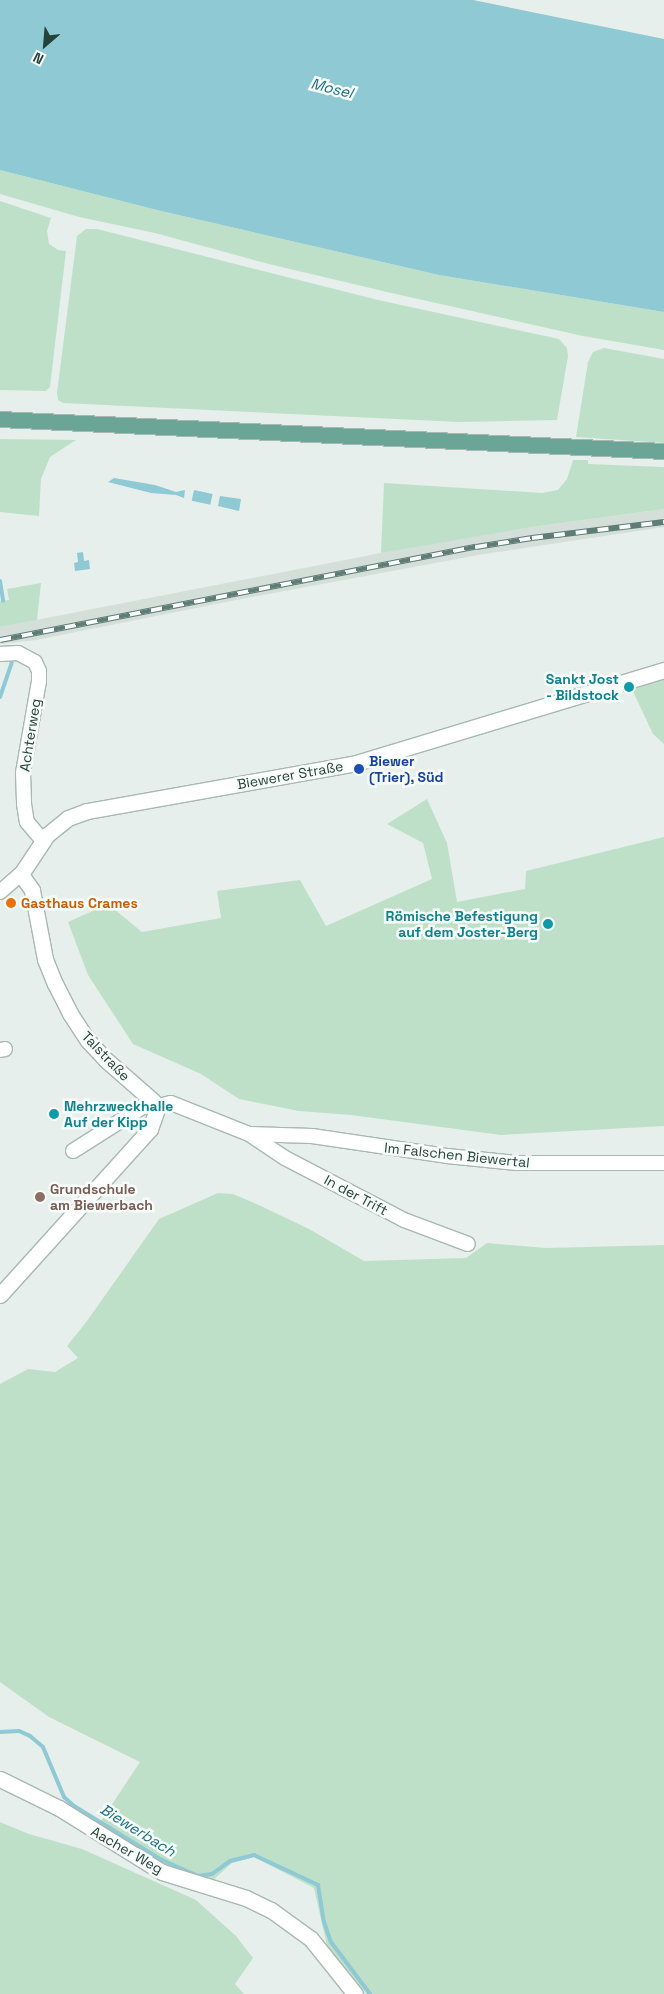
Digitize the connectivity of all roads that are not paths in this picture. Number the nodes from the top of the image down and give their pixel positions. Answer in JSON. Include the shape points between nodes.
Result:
{"nodes":[{"id":1,"x":0,"y":419,"type":"edge"},
{"id":2,"x":664,"y":451,"type":"edge"},
{"id":3,"x":0,"y":654,"type":"edge"},
{"id":4,"x":664,"y":670,"type":"edge"},
{"id":5,"x":42,"y":840,"type":"junction"},
{"id":6,"x":21,"y":874,"type":"junction"},
{"id":7,"x":0,"y":892,"type":"edge"},
{"id":8,"x":155,"y":1107,"type":"junction"},
{"id":9,"x":249,"y":1134,"type":"junction"},
{"id":10,"x":73,"y":1151,"type":"dead end"},
{"id":11,"x":664,"y":1163,"type":"edge"},
{"id":12,"x":468,"y":1244,"type":"dead end"},
{"id":13,"x":0,"y":1295,"type":"edge"},
{"id":14,"x":0,"y":1780,"type":"edge"},
{"id":15,"x":355,"y":1994,"type":"edge"}],
"edges":[{"from":1,"to":2,"type":"main road"},
{"from":3,"to":5,"type":"street","name":"Achterweg","via":[[18,653],[34,662],[38,671],[24,773],[24,804],[27,822]]},
{"from":4,"to":5,"type":"street","name":"Biewerer Straße","via":[[356,763],[78,814]]},
{"from":5,"to":6,"type":"street","name":"Biewerer Straße"},
{"from":6,"to":7,"type":"street","name":"Biewerer Straße"},
{"from":6,"to":8,"type":"street","name":"Talstraße","via":[[32,890],[45,959],[70,1013],[88,1041],[147,1095]]},
{"from":8,"to":9,"type":"street","via":[[171,1103]]},
{"from":8,"to":10,"type":"street","via":[[144,1106]]},
{"from":8,"to":13,"type":"street","via":[[150,1129]]},
{"from":9,"to":11,"type":"street","name":"Im Falschen Biewertal","via":[[312,1136],[517,1163]]},
{"from":9,"to":12,"type":"street","name":"In der Trift","via":[[285,1158],[404,1220]]},
{"from":14,"to":15,"type":"street","name":"Aacher Weg","via":[[59,1808],[162,1872],[246,1898],[271,1910],[311,1939]]}]}
